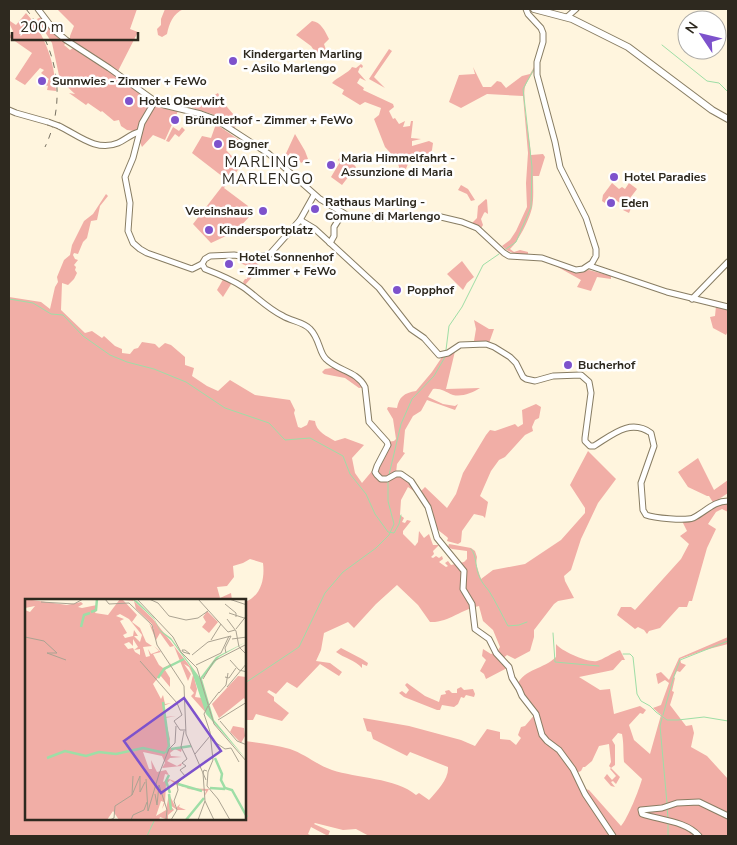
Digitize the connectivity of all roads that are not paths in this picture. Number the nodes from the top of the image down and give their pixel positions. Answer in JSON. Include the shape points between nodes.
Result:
{"nodes":[{"id":1,"x":38,"y":9,"type":"edge"},
{"id":2,"x":526,"y":9,"type":"edge"},
{"id":3,"x":534,"y":9,"type":"edge"},
{"id":4,"x":576,"y":9,"type":"edge"},
{"id":5,"x":567,"y":17,"type":"junction"},
{"id":6,"x":156,"y":102,"type":"junction"},
{"id":7,"x":9,"y":110,"type":"edge"},
{"id":8,"x":728,"y":119,"type":"edge"},
{"id":9,"x":139,"y":132,"type":"junction"},
{"id":10,"x":314,"y":195,"type":"junction"},
{"id":11,"x":343,"y":213,"type":"junction"},
{"id":12,"x":300,"y":220,"type":"junction"},
{"id":13,"x":330,"y":243,"type":"junction"},
{"id":14,"x":728,"y":262,"type":"edge"},
{"id":15,"x":202,"y":264,"type":"junction"},
{"id":16,"x":591,"y":264,"type":"junction"},
{"id":17,"x":692,"y":300,"type":"junction"},
{"id":18,"x":728,"y":307,"type":"edge"},
{"id":19,"x":728,"y":501,"type":"edge"},
{"id":20,"x":728,"y":816,"type":"edge"},
{"id":21,"x":613,"y":836,"type":"edge"},
{"id":22,"x":699,"y":836,"type":"edge"}],
"edges":[{"from":1,"to":6,"type":"street","via":[[66,40]]},
{"from":2,"to":16,"type":"street","via":[[541,28],[544,38],[536,62],[537,75],[560,167],[594,238],[596,256]]},
{"from":3,"to":5,"type":"main road"},
{"from":4,"to":5,"type":"street"},
{"from":5,"to":8,"type":"main road","via":[[631,49]]},
{"from":6,"to":9,"type":"street"},
{"from":6,"to":10,"type":"street","via":[[215,119],[269,154]]},
{"from":7,"to":9,"type":"street","bridge":true,"via":[[59,126],[102,147]]},
{"from":9,"to":15,"type":"street","via":[[125,177],[130,204],[130,237],[147,253],[184,267],[192,269]]},
{"from":10,"to":11,"type":"street"},
{"from":10,"to":12,"type":"street"},
{"from":11,"to":13,"type":"street","via":[[334,227]]},
{"from":11,"to":16,"type":"street","via":[[359,218],[441,217],[477,228],[509,256],[542,258],[578,270]]},
{"from":12,"to":13,"type":"street"},
{"from":12,"to":15,"type":"street","via":[[269,254],[253,258],[210,256]]},
{"from":13,"to":19,"type":"street","via":[[379,288],[411,329],[439,355],[460,345],[486,344],[494,346],[516,363],[526,379],[578,374],[586,378],[591,393],[587,444],[594,446],[616,432],[634,426],[651,433],[653,450],[641,483],[646,515],[691,519],[720,502]]},
{"from":14,"to":17,"type":"street"},
{"from":15,"to":21,"type":"street","via":[[242,286],[283,317],[308,327],[318,339],[324,358],[363,382],[369,422],[388,445],[377,466],[377,475],[387,479],[402,474],[411,481],[425,502],[437,538],[464,570],[463,589],[472,604],[474,629],[489,638],[496,653],[509,666],[522,696],[536,714],[542,735],[573,769],[585,794]]},
{"from":16,"to":17,"type":"street"},
{"from":17,"to":18,"type":"street"},
{"from":20,"to":22,"type":"street","via":[[699,802],[641,810],[642,814],[687,827]]}]}
